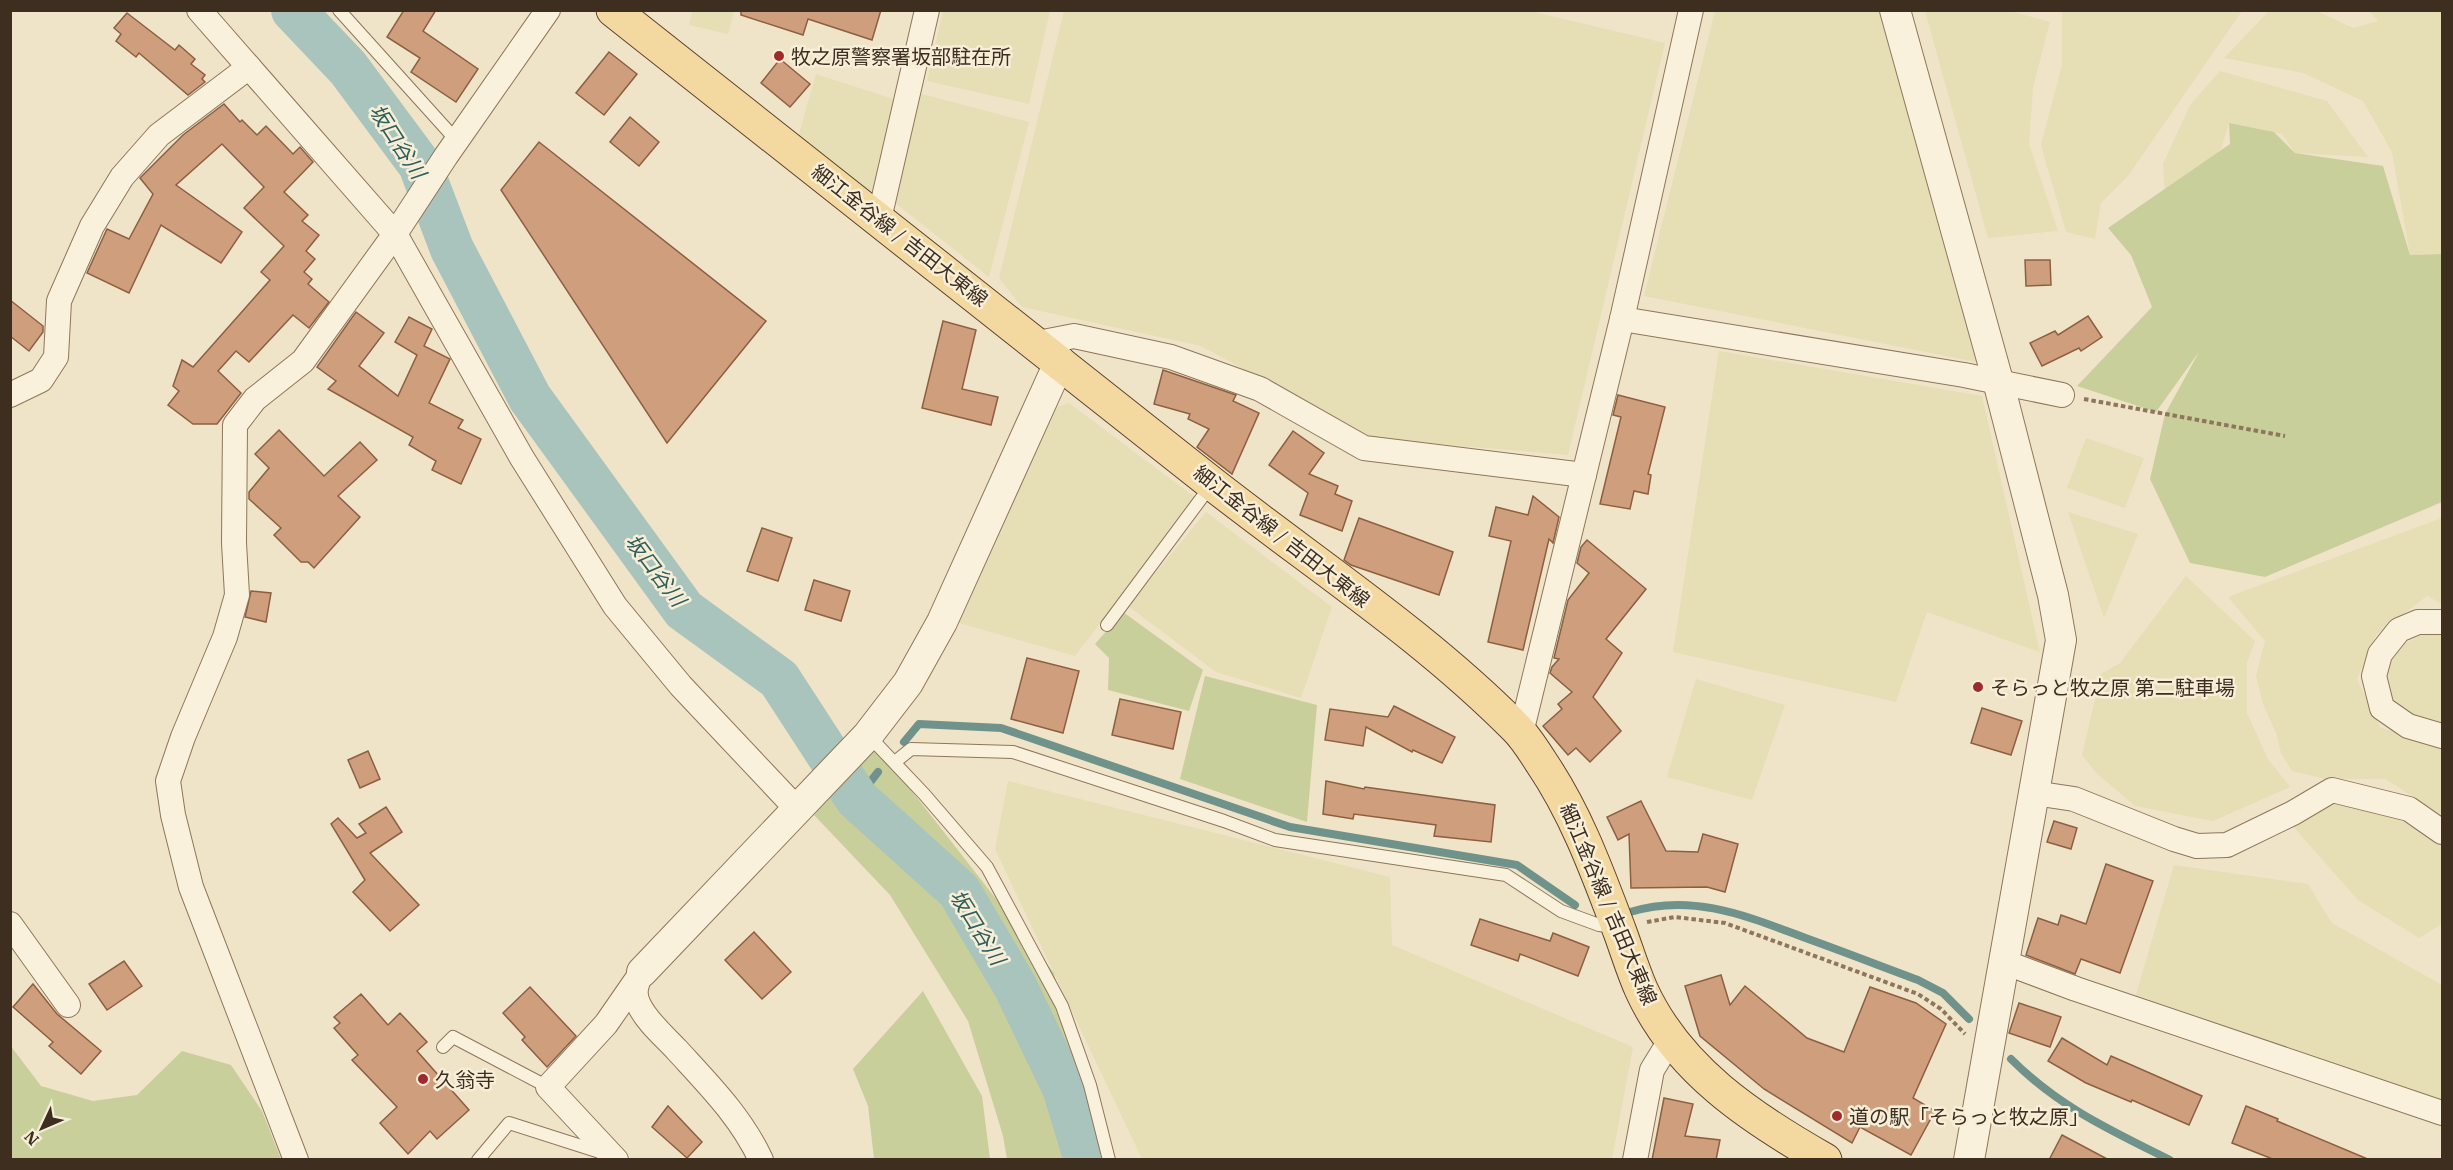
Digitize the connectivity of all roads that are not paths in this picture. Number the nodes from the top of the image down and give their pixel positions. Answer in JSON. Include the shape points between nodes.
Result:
{"nodes":[{"id":1,"x":199,"y":10,"type":"edge"},
{"id":2,"x":339,"y":10,"type":"edge"},
{"id":3,"x":548,"y":10,"type":"edge"},
{"id":4,"x":613,"y":10,"type":"edge"},
{"id":5,"x":927,"y":10,"type":"edge"},
{"id":6,"x":1691,"y":10,"type":"edge"},
{"id":7,"x":1895,"y":10,"type":"edge"},
{"id":8,"x":249,"y":67,"type":"junction"},
{"id":9,"x":451,"y":148,"type":"junction"},
{"id":10,"x":879,"y":219,"type":"junction"},
{"id":11,"x":395,"y":234,"type":"junction"},
{"id":12,"x":1622,"y":319,"type":"junction"},
{"id":13,"x":1049,"y":352,"type":"junction"},
{"id":14,"x":1998,"y":381,"type":"junction"},
{"id":15,"x":10,"y":395,"type":"edge"},
{"id":16,"x":2062,"y":395,"type":"road end"},
{"id":17,"x":1584,"y":475,"type":"junction"},
{"id":18,"x":1213,"y":483,"type":"junction"},
{"id":19,"x":2442,"y":622,"type":"edge"},
{"id":20,"x":1107,"y":625,"type":"dead end"},
{"id":21,"x":1521,"y":733,"type":"junction"},
{"id":22,"x":2442,"y":736,"type":"edge"},
{"id":23,"x":863,"y":741,"type":"junction"},
{"id":24,"x":896,"y":762,"type":"junction"},
{"id":25,"x":2034,"y":794,"type":"junction"},
{"id":26,"x":800,"y":804,"type":"junction"},
{"id":27,"x":2442,"y":832,"type":"edge"},
{"id":28,"x":10,"y":924,"type":"edge"},
{"id":29,"x":1618,"y":927,"type":"junction"},
{"id":30,"x":2004,"y":962,"type":"junction"},
{"id":31,"x":642,"y":972,"type":"junction"},
{"id":32,"x":68,"y":1005,"type":"dead end"},
{"id":33,"x":1671,"y":1039,"type":"junction"},
{"id":34,"x":443,"y":1047,"type":"dead end"},
{"id":35,"x":548,"y":1087,"type":"junction"},
{"id":36,"x":2442,"y":1113,"type":"edge"},
{"id":37,"x":614,"y":1158,"type":"edge"},
{"id":38,"x":296,"y":1160,"type":"edge"},
{"id":39,"x":478,"y":1160,"type":"edge"},
{"id":40,"x":761,"y":1160,"type":"edge"},
{"id":41,"x":1109,"y":1160,"type":"edge"},
{"id":42,"x":1635,"y":1160,"type":"edge"},
{"id":43,"x":1825,"y":1160,"type":"edge"},
{"id":44,"x":1969,"y":1160,"type":"edge"}],
"edges":[{"from":1,"to":8,"type":"street"},
{"from":2,"to":9,"type":"lane"},
{"from":3,"to":9,"type":"street"},
{"from":4,"to":10,"type":"main road","name":"細江金谷線 / 吉田大東線"},
{"from":5,"to":10,"type":"street"},
{"from":6,"to":12,"type":"street"},
{"from":7,"to":14,"type":"street"},
{"from":8,"to":11,"type":"street"},
{"from":8,"to":15,"type":"street","via":[[159,135],[122,177],[92,226],[59,301],[56,357],[41,380]]},
{"from":9,"to":11,"type":"street"},
{"from":10,"to":13,"type":"main road","name":"細江金谷線 / 吉田大東線"},
{"from":11,"to":26,"type":"street","via":[[522,458],[615,606],[681,686]]},
{"from":11,"to":38,"type":"street","via":[[303,361],[255,399],[236,425],[237,595],[225,637],[168,781],[191,887]]},
{"from":12,"to":14,"type":"street"},
{"from":12,"to":17,"type":"street"},
{"from":13,"to":17,"type":"street","via":[[1074,336],[1171,357],[1260,389],[1364,448]]},
{"from":13,"to":18,"type":"main road","name":"細江金谷線 / 吉田大東線"},
{"from":13,"to":23,"type":"street","via":[[942,622],[908,683]]},
{"from":14,"to":16,"type":"street"},
{"from":14,"to":25,"type":"street","via":[[2061,640]]},
{"from":17,"to":21,"type":"street"},
{"from":18,"to":20,"type":"lane"},
{"from":18,"to":21,"type":"main road","name":"細江金谷線 / 吉田大東線","via":[[1460,673]]},
{"from":19,"to":22,"type":"street","via":[[2418,622],[2399,630],[2380,654],[2374,676],[2382,708],[2408,726]]},
{"from":21,"to":29,"type":"main road","name":"細江金谷線 / 吉田大東線","via":[[1561,792],[1593,859]]},
{"from":23,"to":24,"type":"lane"},
{"from":23,"to":26,"type":"street"},
{"from":24,"to":29,"type":"lane","via":[[911,749],[1012,752],[1275,840],[1506,875],[1562,911],[1599,925]]},
{"from":24,"to":41,"type":"lane","via":[[987,867],[1057,996],[1090,1085]]},
{"from":25,"to":27,"type":"street","via":[[2074,800],[2197,846],[2227,844],[2332,790],[2409,809]]},
{"from":25,"to":30,"type":"street"},
{"from":26,"to":31,"type":"street"},
{"from":28,"to":32,"type":"street"},
{"from":29,"to":33,"type":"main road","name":"細江金谷線 / 吉田大東線","via":[[1641,991]]},
{"from":30,"to":36,"type":"street"},
{"from":30,"to":44,"type":"street"},
{"from":31,"to":35,"type":"street","via":[[606,1024]]},
{"from":31,"to":40,"type":"street","via":[[635,995],[644,1014],[725,1102]]},
{"from":33,"to":42,"type":"street","via":[[1652,1070]]},
{"from":33,"to":43,"type":"main road","name":"細江金谷線 / 吉田大東線","via":[[1734,1103]]},
{"from":34,"to":35,"type":"lane","via":[[453,1037]]},
{"from":35,"to":37,"type":"street"},
{"from":37,"to":39,"type":"lane","via":[[509,1122]]}]}
